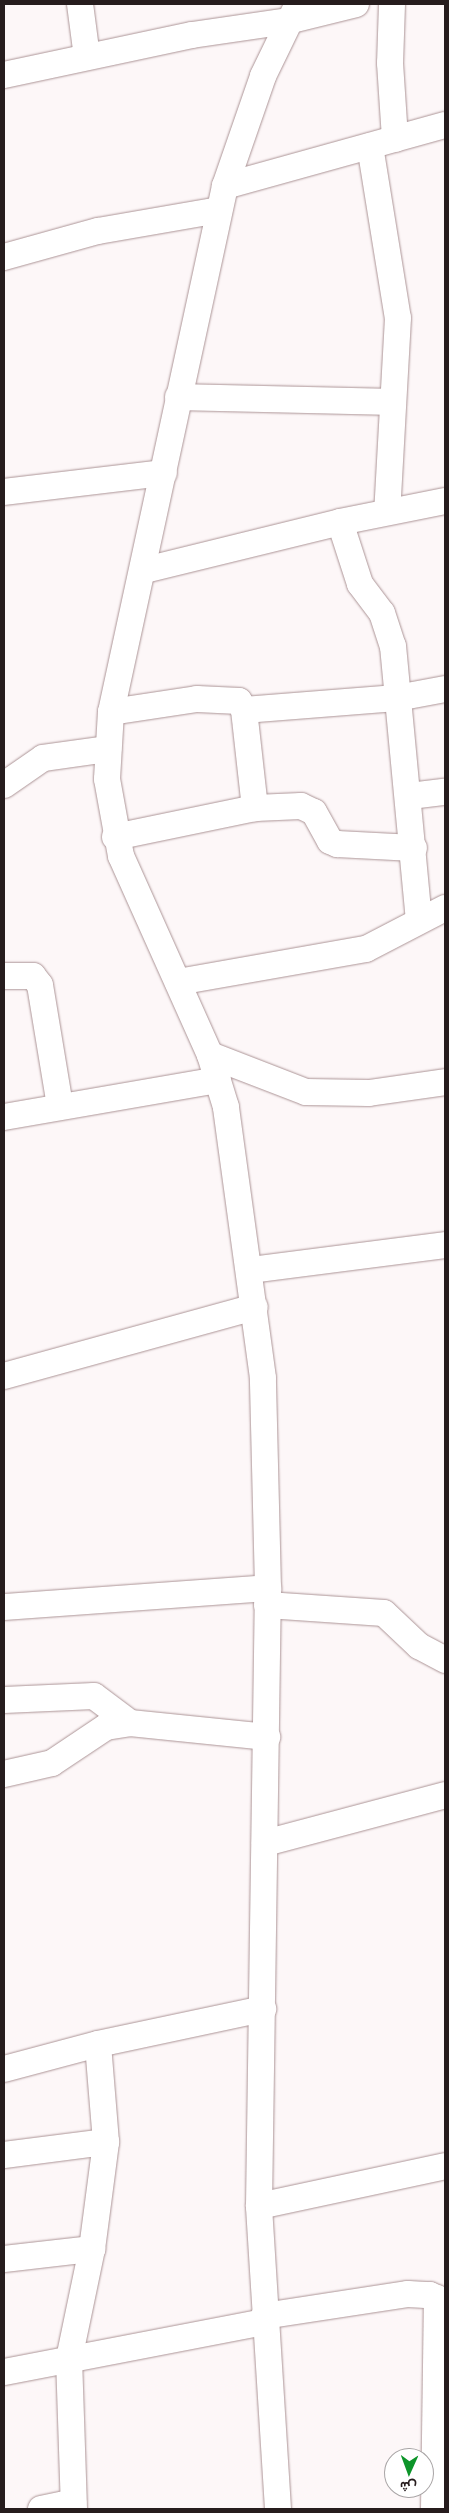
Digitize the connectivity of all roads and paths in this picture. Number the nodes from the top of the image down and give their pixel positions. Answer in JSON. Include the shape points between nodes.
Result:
{"nodes":[{"id":1,"x":80,"y":4,"type":"edge"},
{"id":2,"x":356,"y":4,"type":"edge"},
{"id":3,"x":392,"y":4,"type":"edge"},
{"id":4,"x":293,"y":13,"type":"edge"},
{"id":5,"x":87,"y":56,"type":"junction"},
{"id":6,"x":4,"y":75,"type":"edge"},
{"id":7,"x":445,"y":125,"type":"edge"},
{"id":8,"x":395,"y":139,"type":"junction"},
{"id":9,"x":370,"y":146,"type":"junction"},
{"id":10,"x":222,"y":198,"type":"junction"},
{"id":11,"x":4,"y":257,"type":"edge"},
{"id":12,"x":178,"y":397,"type":"junction"},
{"id":13,"x":393,"y":402,"type":"junction"},
{"id":14,"x":164,"y":473,"type":"junction"},
{"id":15,"x":4,"y":492,"type":"edge"},
{"id":16,"x":445,"y":501,"type":"edge"},
{"id":17,"x":387,"y":512,"type":"junction"},
{"id":18,"x":340,"y":522,"type":"junction"},
{"id":19,"x":145,"y":570,"type":"junction"},
{"id":20,"x":445,"y":689,"type":"edge"},
{"id":21,"x":397,"y":698,"type":"junction"},
{"id":22,"x":244,"y":710,"type":"junction"},
{"id":23,"x":111,"y":712,"type":"junction"},
{"id":24,"x":108,"y":749,"type":"junction"},
{"id":25,"x":6,"y":776,"type":"edge"},
{"id":26,"x":445,"y":792,"type":"edge"},
{"id":27,"x":410,"y":796,"type":"junction"},
{"id":28,"x":255,"y":808,"type":"junction"},
{"id":29,"x":115,"y":836,"type":"junction"},
{"id":30,"x":414,"y":848,"type":"junction"},
{"id":31,"x":445,"y":908,"type":"edge"},
{"id":32,"x":419,"y":920,"type":"junction"},
{"id":33,"x":4,"y":976,"type":"edge"},
{"id":34,"x":178,"y":982,"type":"junction"},
{"id":35,"x":210,"y":1055,"type":"junction"},
{"id":36,"x":218,"y":1080,"type":"junction"},
{"id":37,"x":445,"y":1082,"type":"edge"},
{"id":38,"x":60,"y":1106,"type":"junction"},
{"id":39,"x":4,"y":1117,"type":"edge"},
{"id":40,"x":445,"y":1246,"type":"edge"},
{"id":41,"x":251,"y":1270,"type":"junction"},
{"id":42,"x":255,"y":1307,"type":"junction"},
{"id":43,"x":4,"y":1376,"type":"edge"},
{"id":44,"x":267,"y":1597,"type":"junction"},
{"id":45,"x":4,"y":1607,"type":"edge"},
{"id":46,"x":445,"y":1660,"type":"edge"},
{"id":47,"x":4,"y":1700,"type":"edge"},
{"id":48,"x":130,"y":1722,"type":"junction"},
{"id":49,"x":267,"y":1737,"type":"junction"},
{"id":50,"x":4,"y":1774,"type":"edge"},
{"id":51,"x":445,"y":1794,"type":"edge"},
{"id":52,"x":265,"y":1844,"type":"junction"},
{"id":53,"x":263,"y":2009,"type":"junction"},
{"id":54,"x":98,"y":2044,"type":"junction"},
{"id":55,"x":4,"y":2070,"type":"edge"},
{"id":56,"x":106,"y":2142,"type":"junction"},
{"id":57,"x":4,"y":2155,"type":"edge"},
{"id":58,"x":445,"y":2166,"type":"edge"},
{"id":59,"x":259,"y":2206,"type":"junction"},
{"id":60,"x":92,"y":2249,"type":"junction"},
{"id":61,"x":4,"y":2259,"type":"edge"},
{"id":62,"x":441,"y":2300,"type":"edge"},
{"id":63,"x":264,"y":2319,"type":"junction"},
{"id":64,"x":69,"y":2359,"type":"junction"},
{"id":65,"x":4,"y":2372,"type":"edge"},
{"id":66,"x":74,"y":2506,"type":"edge"},
{"id":67,"x":41,"y":2509,"type":"edge"},
{"id":68,"x":278,"y":2509,"type":"edge"},
{"id":69,"x":434,"y":2509,"type":"edge"}],
"edges":[{"from":1,"to":5,"type":"street"},
{"from":2,"to":4,"type":"street"},
{"from":3,"to":8,"type":"street","via":[[390,63]]},
{"from":4,"to":5,"type":"street"},
{"from":4,"to":10,"type":"street","via":[[260,84]]},
{"from":5,"to":6,"type":"street"},
{"from":7,"to":8,"type":"street"},
{"from":8,"to":9,"type":"street"},
{"from":9,"to":10,"type":"street"},
{"from":9,"to":13,"type":"street","via":[[396,285]]},
{"from":10,"to":11,"type":"street"},
{"from":10,"to":12,"type":"street"},
{"from":12,"to":13,"type":"street"},
{"from":12,"to":14,"type":"street"},
{"from":13,"to":17,"type":"street"},
{"from":14,"to":15,"type":"street"},
{"from":14,"to":19,"type":"street"},
{"from":16,"to":17,"type":"street"},
{"from":17,"to":18,"type":"street"},
{"from":18,"to":19,"type":"street"},
{"from":18,"to":21,"type":"street","via":[[363,591],[378,607],[387,628]]},
{"from":19,"to":23,"type":"street"},
{"from":20,"to":21,"type":"street"},
{"from":21,"to":22,"type":"street"},
{"from":21,"to":27,"type":"street"},
{"from":22,"to":23,"type":"street","via":[[239,701],[225,697]]},
{"from":22,"to":28,"type":"street"},
{"from":23,"to":24,"type":"street"},
{"from":24,"to":25,"type":"street","via":[[43,758]]},
{"from":24,"to":29,"type":"street","via":[[108,798]]},
{"from":26,"to":27,"type":"street"},
{"from":27,"to":30,"type":"street"},
{"from":28,"to":29,"type":"street"},
{"from":28,"to":30,"type":"street","via":[[311,808],[330,841],[337,844]]},
{"from":29,"to":34,"type":"street","via":[[130,879]]},
{"from":30,"to":32,"type":"street"},
{"from":31,"to":32,"type":"street"},
{"from":32,"to":34,"type":"street","via":[[366,950]]},
{"from":33,"to":38,"type":"street","via":[[33,976],[40,985]]},
{"from":34,"to":35,"type":"street"},
{"from":35,"to":36,"type":"street"},
{"from":35,"to":37,"type":"street","via":[[306,1092],[369,1093]]},
{"from":36,"to":38,"type":"street"},
{"from":36,"to":41,"type":"street","via":[[226,1107]]},
{"from":38,"to":39,"type":"street"},
{"from":40,"to":41,"type":"street"},
{"from":41,"to":42,"type":"street"},
{"from":42,"to":43,"type":"street"},
{"from":42,"to":44,"type":"street","via":[[267,1432]]},
{"from":44,"to":45,"type":"street"},
{"from":44,"to":46,"type":"street","via":[[384,1613],[419,1646]]},
{"from":44,"to":49,"type":"street"},
{"from":47,"to":48,"type":"street","via":[[94,1696]]},
{"from":48,"to":49,"type":"street"},
{"from":48,"to":50,"type":"street","via":[[106,1727],[52,1763]]},
{"from":49,"to":52,"type":"street"},
{"from":51,"to":52,"type":"street"},
{"from":52,"to":53,"type":"street"},
{"from":53,"to":54,"type":"street"},
{"from":53,"to":59,"type":"street"},
{"from":54,"to":55,"type":"street"},
{"from":54,"to":56,"type":"street"},
{"from":56,"to":57,"type":"street"},
{"from":56,"to":60,"type":"street"},
{"from":58,"to":59,"type":"street"},
{"from":59,"to":63,"type":"street"},
{"from":60,"to":61,"type":"street"},
{"from":60,"to":64,"type":"street"},
{"from":62,"to":63,"type":"street","via":[[408,2294]]},
{"from":62,"to":69,"type":"street"},
{"from":63,"to":64,"type":"street"},
{"from":63,"to":68,"type":"street"},
{"from":64,"to":65,"type":"street"},
{"from":64,"to":66,"type":"street"},
{"from":66,"to":67,"type":"street"}]}
